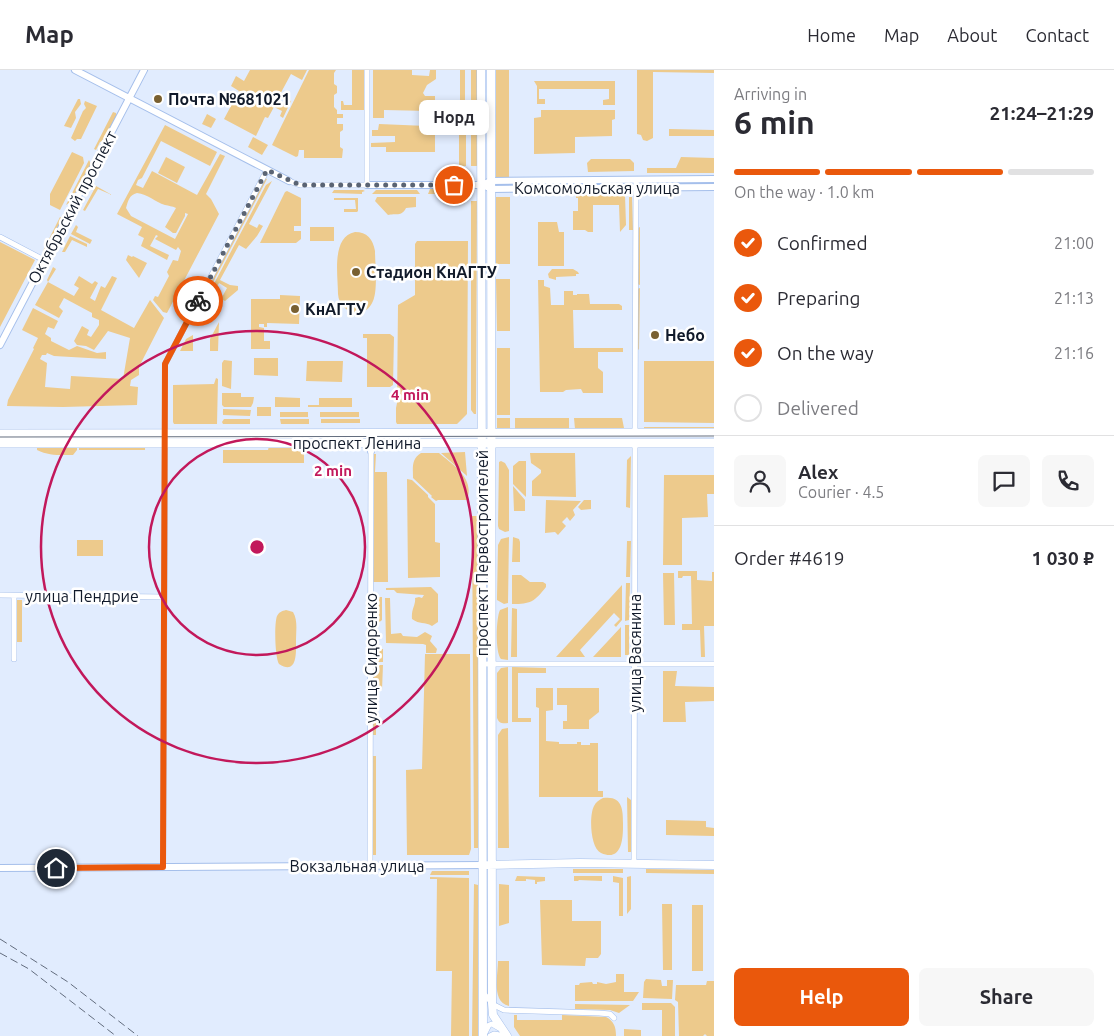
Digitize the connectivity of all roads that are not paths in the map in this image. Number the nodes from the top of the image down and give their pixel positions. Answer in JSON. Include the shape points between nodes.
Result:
{"nodes":[{"id":1,"x":75,"y":70,"type":"edge"},
{"id":2,"x":144,"y":70,"type":"edge"},
{"id":3,"x":367,"y":70,"type":"edge"},
{"id":4,"x":482,"y":70,"type":"edge"},
{"id":5,"x":491,"y":70,"type":"edge"},
{"id":6,"x":129,"y":98,"type":"junction"},
{"id":7,"x":481,"y":109,"type":"junction"},
{"id":8,"x":491,"y":109,"type":"junction"},
{"id":9,"x":267,"y":170,"type":"junction"},
{"id":10,"x":714,"y":179,"type":"edge"},
{"id":11,"x":636,"y":180,"type":"junction"},
{"id":12,"x":289,"y":181,"type":"joint"},
{"id":13,"x":368,"y":185,"type":"junction"},
{"id":14,"x":481,"y":185,"type":"junction"},
{"id":15,"x":491,"y":185,"type":"junction"},
{"id":16,"x":714,"y":187,"type":"edge"},
{"id":17,"x":636,"y":188,"type":"junction"},
{"id":18,"x":0,"y":237,"type":"edge"},
{"id":19,"x":44,"y":260,"type":"junction"},
{"id":20,"x":481,"y":272,"type":"junction"},
{"id":21,"x":491,"y":273,"type":"junction"},
{"id":22,"x":481,"y":338,"type":"junction"},
{"id":23,"x":491,"y":338,"type":"junction"},
{"id":24,"x":0,"y":345,"type":"edge"},
{"id":25,"x":371,"y":433,"type":"junction"},
{"id":26,"x":486,"y":433,"type":"junction"},
{"id":27,"x":635,"y":433,"type":"junction"},
{"id":28,"x":714,"y":433,"type":"edge"},
{"id":29,"x":0,"y":434,"type":"edge"},
{"id":30,"x":165,"y":434,"type":"junction"},
{"id":31,"x":165,"y":443,"type":"junction"},
{"id":32,"x":486,"y":443,"type":"junction"},
{"id":33,"x":635,"y":443,"type":"junction"},
{"id":34,"x":714,"y":443,"type":"edge"},
{"id":35,"x":0,"y":444,"type":"edge"},
{"id":36,"x":371,"y":447,"type":"junction"},
{"id":37,"x":482,"y":533,"type":"junction"},
{"id":38,"x":492,"y":533,"type":"junction"},
{"id":39,"x":0,"y":596,"type":"edge"},
{"id":40,"x":14,"y":596,"type":"junction"},
{"id":41,"x":164,"y":596,"type":"junction"},
{"id":42,"x":14,"y":659,"type":"dead end"},
{"id":43,"x":482,"y":664,"type":"junction"},
{"id":44,"x":492,"y":664,"type":"junction"},
{"id":45,"x":635,"y":664,"type":"junction"},
{"id":46,"x":714,"y":664,"type":"edge"},
{"id":47,"x":634,"y":864,"type":"junction"},
{"id":48,"x":483,"y":865,"type":"junction"},
{"id":49,"x":492,"y":865,"type":"junction"},
{"id":50,"x":714,"y":865,"type":"edge"},
{"id":51,"x":370,"y":866,"type":"junction"},
{"id":52,"x":163,"y":867,"type":"junction"},
{"id":53,"x":0,"y":868,"type":"edge"},
{"id":54,"x":487,"y":1000,"type":"junction"},
{"id":55,"x":504,"y":1010,"type":"junction"},
{"id":56,"x":614,"y":1018,"type":"dead end"},
{"id":57,"x":490,"y":1020,"type":"junction"},
{"id":58,"x":503,"y":1035,"type":"edge"},
{"id":59,"x":486,"y":1036,"type":"edge"}],
"edges":[{"from":1,"to":6,"type":"street","name":"Комсомольская улица"},
{"from":2,"to":6,"type":"street","name":"Октябрьский проспект"},
{"from":3,"to":13,"type":"street"},
{"from":4,"to":7,"type":"main road","name":"проспект Первостроителей"},
{"from":5,"to":8,"type":"main road","name":"проспект Первостроителей"},
{"from":6,"to":9,"type":"street","name":"Комсомольская улица"},
{"from":6,"to":19,"type":"street","name":"Октябрьский проспект"},
{"from":7,"to":8,"type":"main road"},
{"from":7,"to":14,"type":"main road","name":"проспект Первостроителей"},
{"from":8,"to":15,"type":"main road","name":"проспект Первостроителей"},
{"from":9,"to":12,"type":"street","name":"Комсомольская улица"},
{"from":9,"to":30,"type":"street","via":[[165,364]]},
{"from":10,"to":11,"type":"street","name":"Комсомольская улица"},
{"from":11,"to":15,"type":"street","name":"Комсомольская улица"},
{"from":11,"to":17,"type":"street"},
{"from":12,"to":13,"type":"street","name":"Комсомольская улица","via":[[300,185]]},
{"from":13,"to":14,"type":"street","name":"Комсомольская улица"},
{"from":14,"to":15,"type":"street","name":"Комсомольская улица"},
{"from":14,"to":20,"type":"main road","name":"проспект Первостроителей"},
{"from":15,"to":17,"type":"street","name":"Комсомольская улица"},
{"from":15,"to":21,"type":"main road","name":"проспект Первостроителей"},
{"from":16,"to":17,"type":"street","name":"Комсомольская улица"},
{"from":17,"to":27,"type":"street"},
{"from":18,"to":19,"type":"street"},
{"from":19,"to":24,"type":"street","name":"Октябрьский проспект"},
{"from":20,"to":21,"type":"main road"},
{"from":20,"to":22,"type":"main road","name":"проспект Первостроителей"},
{"from":21,"to":23,"type":"main road","name":"проспект Первостроителей"},
{"from":22,"to":23,"type":"main road"},
{"from":22,"to":26,"type":"main road","name":"проспект Первостроителей"},
{"from":23,"to":26,"type":"main road","name":"проспект Первостроителей"},
{"from":25,"to":26,"type":"highway","name":"проспект Ленина"},
{"from":25,"to":30,"type":"highway","name":"проспект Ленина"},
{"from":25,"to":36,"type":"street"},
{"from":26,"to":27,"type":"highway","name":"проспект Ленина"},
{"from":26,"to":32,"type":"main road","name":"проспект Первостроителей"},
{"from":27,"to":28,"type":"highway","name":"проспект Ленина"},
{"from":27,"to":33,"type":"highway"},
{"from":29,"to":30,"type":"highway","name":"проспект Ленина"},
{"from":30,"to":31,"type":"street"},
{"from":31,"to":35,"type":"highway","name":"проспект Ленина"},
{"from":31,"to":36,"type":"highway","name":"проспект Ленина"},
{"from":31,"to":41,"type":"street"},
{"from":32,"to":33,"type":"highway","name":"проспект Ленина"},
{"from":32,"to":36,"type":"highway","name":"проспект Ленина"},
{"from":32,"to":37,"type":"main road","name":"проспект Первостроителей"},
{"from":32,"to":38,"type":"main road","name":"проспект Первостроителей"},
{"from":33,"to":34,"type":"highway","name":"проспект Ленина"},
{"from":33,"to":45,"type":"street","name":"улица Васянина"},
{"from":36,"to":51,"type":"street","name":"улица Сидоренко"},
{"from":37,"to":38,"type":"main road"},
{"from":37,"to":43,"type":"main road","name":"проспект Первостроителей"},
{"from":38,"to":44,"type":"main road","name":"проспект Первостроителей"},
{"from":39,"to":40,"type":"street","name":"улица Пендрие"},
{"from":40,"to":41,"type":"street","name":"улица Пендрие"},
{"from":40,"to":42,"type":"street"},
{"from":41,"to":52,"type":"street"},
{"from":43,"to":44,"type":"street"},
{"from":43,"to":48,"type":"main road","name":"проспект Первостроителей"},
{"from":44,"to":45,"type":"street"},
{"from":44,"to":49,"type":"main road","name":"проспект Первостроителей"},
{"from":45,"to":46,"type":"street"},
{"from":45,"to":47,"type":"street","name":"улица Васянина"},
{"from":47,"to":49,"type":"main road","name":"Вокзальная улица"},
{"from":47,"to":50,"type":"main road","name":"Вокзальная улица"},
{"from":48,"to":49,"type":"main road","name":"Вокзальная улица"},
{"from":48,"to":51,"type":"street","name":"Вокзальная улица"},
{"from":48,"to":54,"type":"main road","name":"проспект Первостроителей"},
{"from":49,"to":54,"type":"main road","name":"проспект Первостроителей"},
{"from":51,"to":52,"type":"street","name":"Вокзальная улица"},
{"from":52,"to":53,"type":"street","name":"Вокзальная улица"},
{"from":54,"to":55,"type":"street"},
{"from":54,"to":57,"type":"main road"},
{"from":54,"to":59,"type":"main road","name":"проспект Первостроителей"},
{"from":55,"to":56,"type":"street","via":[[599,1013],[610,1014]]},
{"from":55,"to":57,"type":"street"},
{"from":57,"to":58,"type":"main road"},
{"from":57,"to":59,"type":"main road"},
{"from":58,"to":59,"type":"street"}]}
